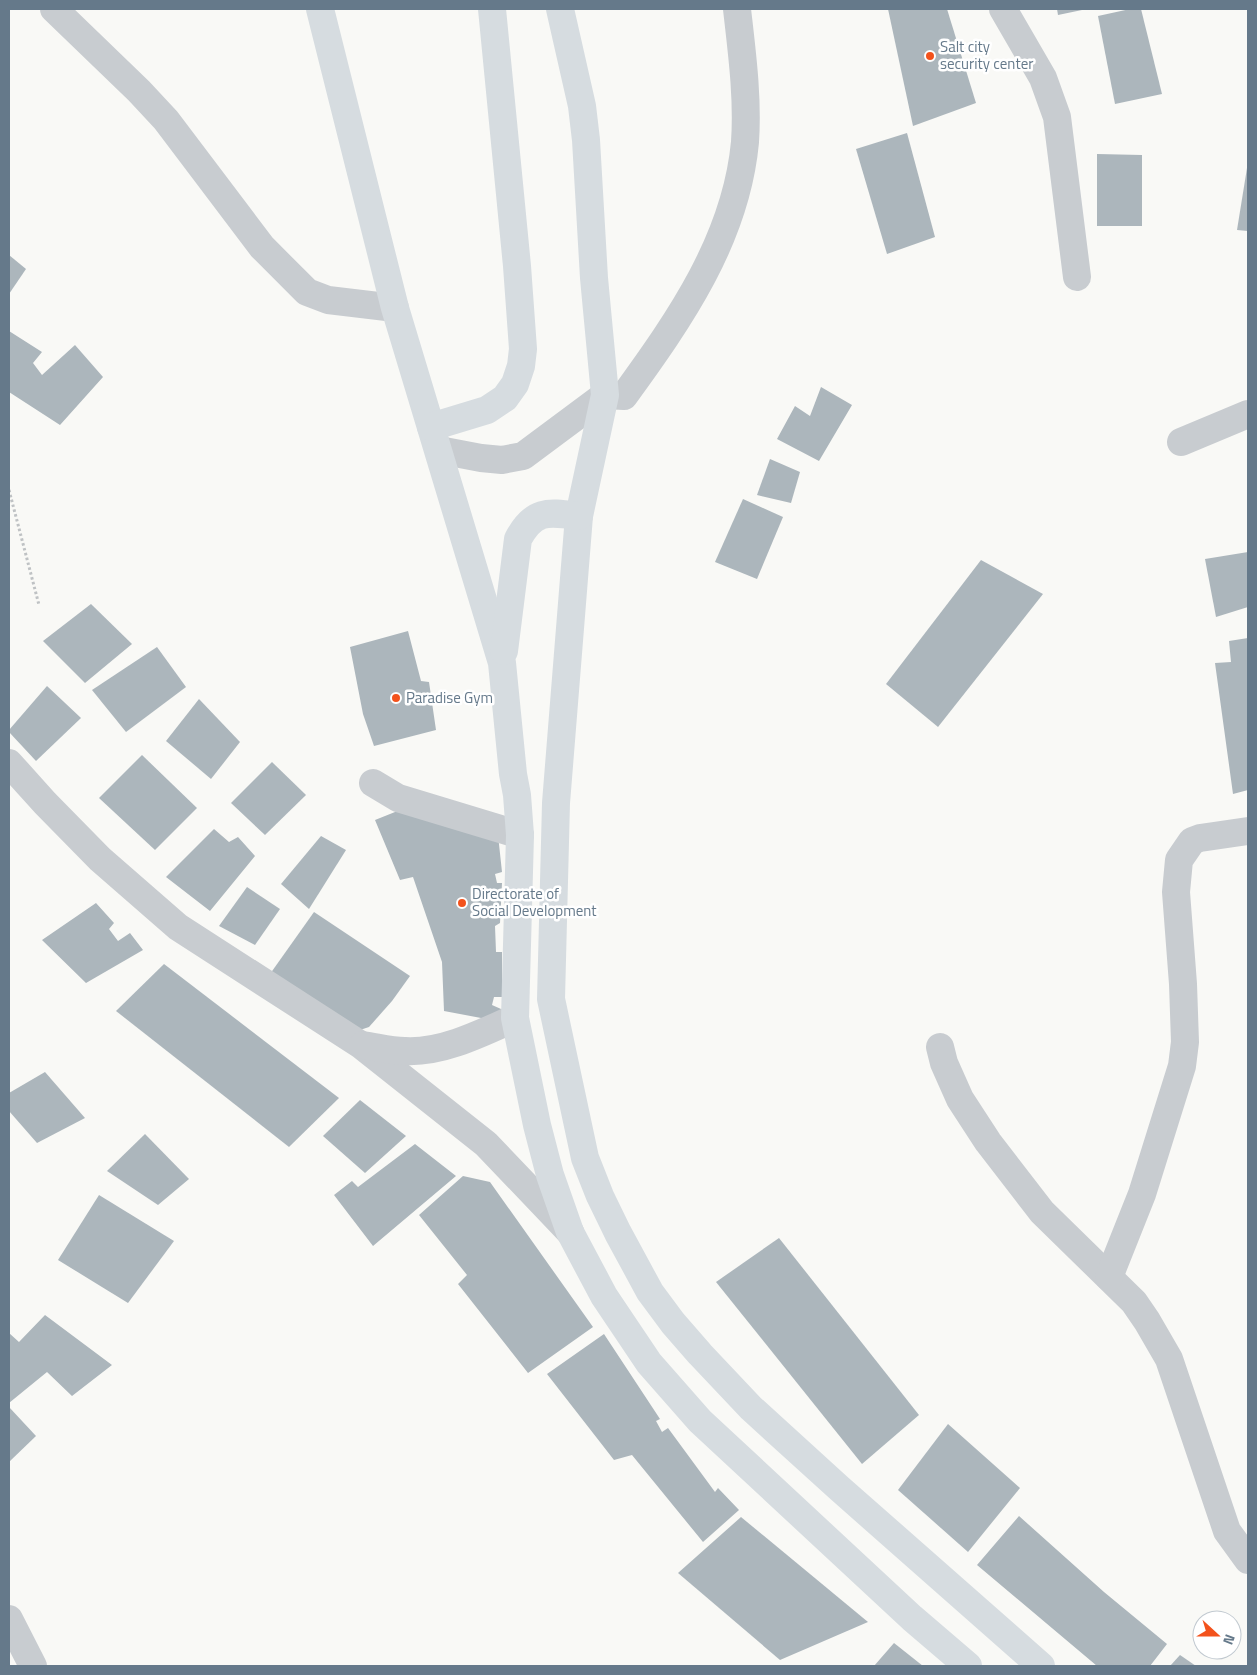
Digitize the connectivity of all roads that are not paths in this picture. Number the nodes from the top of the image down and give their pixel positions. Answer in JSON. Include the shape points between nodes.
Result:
{"nodes":[{"id":1,"x":54,"y":9,"type":"edge"},
{"id":2,"x":320,"y":9,"type":"edge"},
{"id":3,"x":492,"y":9,"type":"edge"},
{"id":4,"x":560,"y":9,"type":"edge"},
{"id":5,"x":738,"y":9,"type":"edge"},
{"id":6,"x":1003,"y":9,"type":"edge"},
{"id":7,"x":1077,"y":277,"type":"dead end"},
{"id":8,"x":395,"y":308,"type":"junction"},
{"id":9,"x":605,"y":395,"type":"junction"},
{"id":10,"x":1248,"y":414,"type":"edge"},
{"id":11,"x":435,"y":438,"type":"junction"},
{"id":12,"x":1181,"y":442,"type":"dead end"},
{"id":13,"x":579,"y":516,"type":"junction"},
{"id":14,"x":502,"y":663,"type":"junction"},
{"id":15,"x":9,"y":763,"type":"edge"},
{"id":16,"x":373,"y":783,"type":"dead end"},
{"id":17,"x":1248,"y":831,"type":"edge"},
{"id":18,"x":520,"y":835,"type":"junction"},
{"id":19,"x":515,"y":1018,"type":"junction"},
{"id":20,"x":362,"y":1045,"type":"junction"},
{"id":21,"x":940,"y":1048,"type":"dead end"},
{"id":22,"x":570,"y":1232,"type":"junction"},
{"id":23,"x":1109,"y":1277,"type":"junction"},
{"id":24,"x":1248,"y":1560,"type":"edge"},
{"id":25,"x":9,"y":1619,"type":"edge"},
{"id":26,"x":33,"y":1666,"type":"edge"},
{"id":27,"x":968,"y":1666,"type":"edge"},
{"id":28,"x":1041,"y":1666,"type":"edge"}],
"edges":[{"from":1,"to":8,"type":"street","via":[[166,120],[262,247],[307,292],[328,300]]},
{"from":2,"to":8,"type":"main road"},
{"from":3,"to":11,"type":"main road","via":[[517,266],[523,349],[521,366],[515,384],[505,398]]},
{"from":4,"to":9,"type":"main road","via":[[583,115]]},
{"from":5,"to":9,"type":"street","via":[[746,96],[745,142],[738,187],[725,230],[681,315],[636,380],[624,396]]},
{"from":6,"to":7,"type":"street","via":[[1043,78],[1057,117]]},
{"from":8,"to":11,"type":"main road"},
{"from":9,"to":11,"type":"street","via":[[524,456],[488,459]]},
{"from":9,"to":13,"type":"main road"},
{"from":10,"to":12,"type":"street"},
{"from":11,"to":14,"type":"main road"},
{"from":13,"to":14,"type":"main road","via":[[548,513],[535,517],[518,539]]},
{"from":13,"to":28,"type":"main road","via":[[556,803],[551,999],[585,1158],[597,1188],[650,1292],[700,1354],[751,1408]]},
{"from":14,"to":18,"type":"main road"},
{"from":15,"to":20,"type":"street","via":[[100,859],[178,927]]},
{"from":16,"to":18,"type":"street","via":[[398,798]]},
{"from":17,"to":23,"type":"street","via":[[1192,841],[1179,860],[1176,892],[1183,984],[1185,1042],[1182,1066],[1142,1194]]},
{"from":18,"to":19,"type":"main road"},
{"from":19,"to":20,"type":"street","via":[[476,1036],[426,1050],[405,1051]]},
{"from":19,"to":22,"type":"main road","via":[[548,1167]]},
{"from":20,"to":22,"type":"street","via":[[486,1144]]},
{"from":21,"to":23,"type":"street","via":[[960,1099],[988,1142],[1042,1212]]},
{"from":22,"to":27,"type":"main road","via":[[604,1296],[649,1363],[700,1421]]},
{"from":23,"to":24,"type":"street","via":[[1134,1302],[1169,1359],[1227,1531]]},
{"from":25,"to":26,"type":"street"}]}
